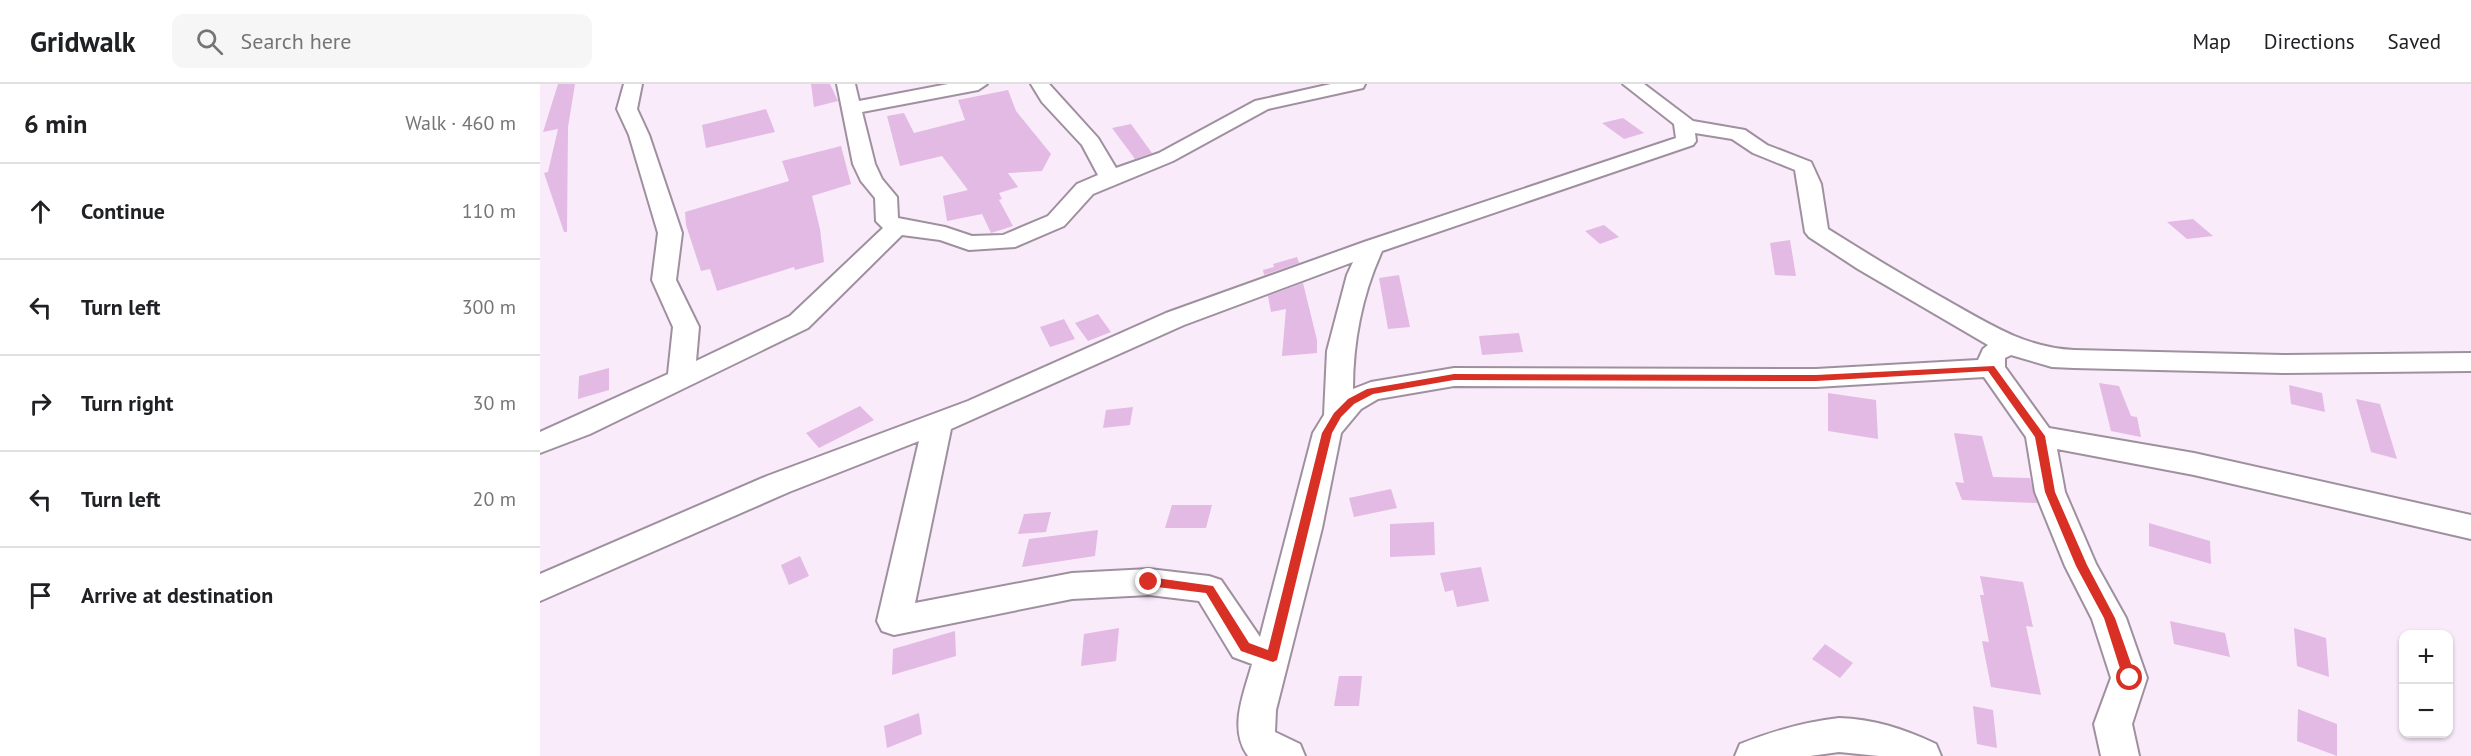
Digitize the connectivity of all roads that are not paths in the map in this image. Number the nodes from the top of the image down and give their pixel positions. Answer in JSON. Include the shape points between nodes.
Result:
{"nodes":[{"id":1,"x":633,"y":84,"type":"edge"},
{"id":2,"x":846,"y":84,"type":"edge"},
{"id":3,"x":978,"y":84,"type":"edge"},
{"id":4,"x":1040,"y":84,"type":"edge"},
{"id":5,"x":1356,"y":84,"type":"edge"},
{"id":6,"x":1632,"y":84,"type":"edge"},
{"id":7,"x":851,"y":108,"type":"junction"},
{"id":8,"x":1684,"y":128,"type":"junction"},
{"id":9,"x":1110,"y":177,"type":"junction"},
{"id":10,"x":897,"y":227,"type":"junction"},
{"id":11,"x":1372,"y":247,"type":"junction"},
{"id":12,"x":2007,"y":345,"type":"junction"},
{"id":13,"x":2471,"y":362,"type":"edge"},
{"id":14,"x":1990,"y":368,"type":"junction"},
{"id":15,"x":681,"y":379,"type":"junction"},
{"id":16,"x":1338,"y":415,"type":"junction"},
{"id":17,"x":938,"y":423,"type":"junction"},
{"id":18,"x":2040,"y":436,"type":"junction"},
{"id":19,"x":540,"y":443,"type":"edge"},
{"id":20,"x":2471,"y":527,"type":"edge"},
{"id":21,"x":540,"y":588,"type":"edge"},
{"id":22,"x":1273,"y":656,"type":"junction"},
{"id":23,"x":1266,"y":751,"type":"edge"},
{"id":24,"x":1754,"y":756,"type":"edge"},
{"id":25,"x":1922,"y":756,"type":"edge"},
{"id":26,"x":2120,"y":756,"type":"edge"}],
"edges":[{"from":1,"to":15,"type":"street","via":[[627,109],[670,233],[664,280],[686,327]]},
{"from":2,"to":7,"type":"street"},
{"from":3,"to":7,"type":"street"},
{"from":4,"to":9,"type":"street","via":[[1091,142]]},
{"from":5,"to":9,"type":"street","via":[[1262,105],[1166,157]]},
{"from":6,"to":8,"type":"street","via":[[1684,122]]},
{"from":7,"to":10,"type":"street","via":[[864,164],[886,198],[887,221]]},
{"from":8,"to":11,"type":"street","via":[[1686,141]]},
{"from":8,"to":12,"type":"street","via":[[1738,134],[1760,149],[1804,166],[1817,232]]},
{"from":9,"to":10,"type":"street","via":[[1085,189],[1056,221],[1007,242],[969,243],[945,234]]},
{"from":10,"to":15,"type":"street","via":[[799,322]]},
{"from":11,"to":16,"type":"street","via":[[1359,275],[1340,351]]},
{"from":11,"to":17,"type":"street","via":[[1175,319]]},
{"from":12,"to":13,"type":"street","via":[[2052,358],[2074,359],[2283,364]]},
{"from":12,"to":14,"type":"street","via":[[1992,356]]},
{"from":14,"to":16,"type":"street","via":[[1816,378],[1454,377],[1371,391]]},
{"from":14,"to":18,"type":"street"},
{"from":15,"to":19,"type":"street"},
{"from":16,"to":22,"type":"street","via":[[1327,433]]},
{"from":17,"to":21,"type":"street","via":[[778,484]]},
{"from":17,"to":22,"type":"street","via":[[894,621],[1072,586],[1149,582],[1209,589],[1245,647]]},
{"from":18,"to":20,"type":"street","via":[[2194,464]]},
{"from":18,"to":26,"type":"street","via":[[2050,492],[2081,566],[2109,618],[2130,678],[2113,724]]},
{"from":22,"to":23,"type":"street","via":[[1255,732]]},
{"from":24,"to":25,"type":"street","via":[[1827,734],[1863,734]]}]}
